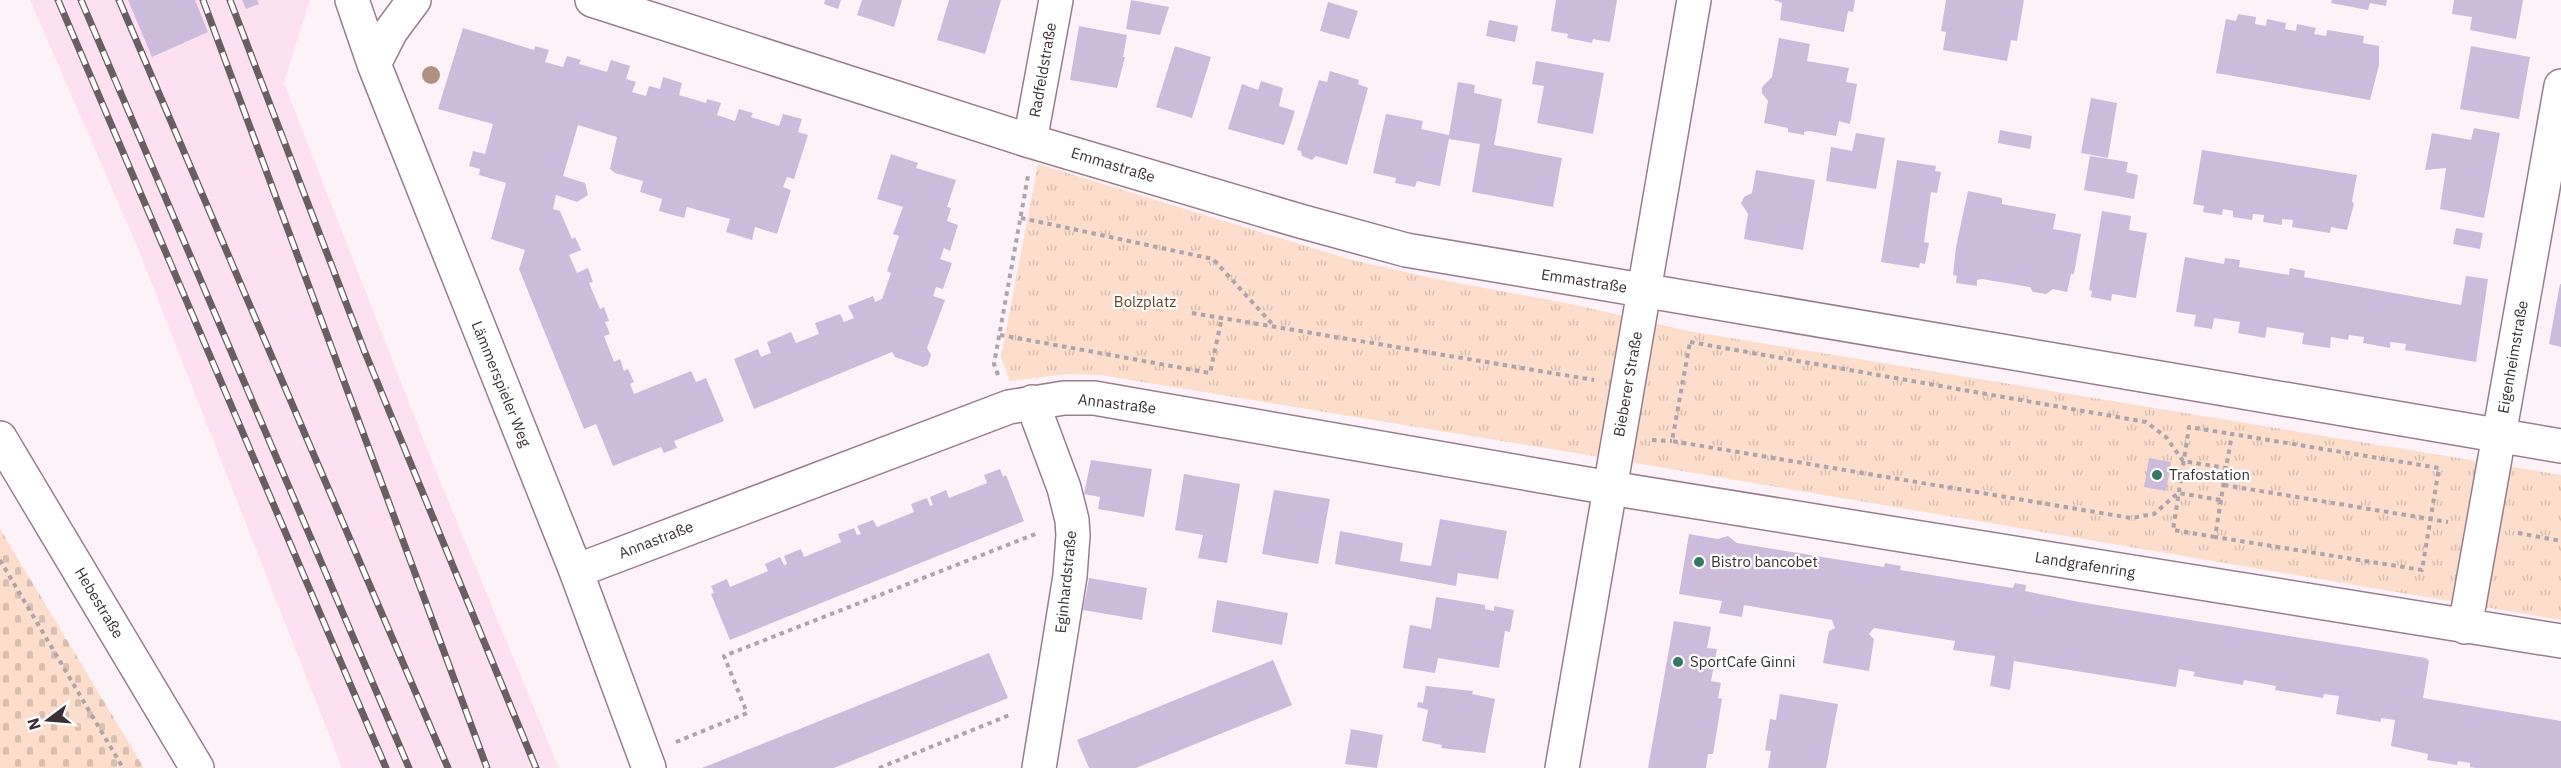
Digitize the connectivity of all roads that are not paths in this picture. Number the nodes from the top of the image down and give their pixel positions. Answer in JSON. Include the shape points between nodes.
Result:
{"nodes":[{"id":1,"x":352,"y":0,"type":"edge"},
{"id":2,"x":414,"y":0,"type":"edge"},
{"id":3,"x":592,"y":0,"type":"edge"},
{"id":4,"x":1056,"y":0,"type":"edge"},
{"id":5,"x":1694,"y":0,"type":"edge"},
{"id":6,"x":374,"y":64,"type":"junction"},
{"id":7,"x":2561,"y":86,"type":"edge"},
{"id":8,"x":1030,"y":141,"type":"junction"},
{"id":9,"x":1644,"y":290,"type":"junction"},
{"id":10,"x":1020,"y":404,"type":"junction"},
{"id":11,"x":2499,"y":436,"type":"junction"},
{"id":12,"x":0,"y":438,"type":"edge"},
{"id":13,"x":2561,"y":446,"type":"edge"},
{"id":14,"x":1610,"y":488,"type":"junction"},
{"id":15,"x":576,"y":571,"type":"junction"},
{"id":16,"x":2465,"y":627,"type":"junction"},
{"id":17,"x":2561,"y":642,"type":"edge"},
{"id":18,"x":647,"y":762,"type":"edge"},
{"id":19,"x":198,"y":768,"type":"edge"},
{"id":20,"x":1038,"y":768,"type":"edge"},
{"id":21,"x":1562,"y":768,"type":"edge"}],
"edges":[{"from":1,"to":6,"type":"street","name":"Lämmerspieler Weg"},
{"from":2,"to":6,"type":"street","via":[[391,31]]},
{"from":3,"to":8,"type":"street","name":"Emmastraße"},
{"from":4,"to":8,"type":"street","name":"Radfeldstraße"},
{"from":5,"to":9,"type":"street","name":"Bieberer Straße"},
{"from":6,"to":15,"type":"street","name":"Lämmerspieler Weg"},
{"from":7,"to":11,"type":"street","name":"Eigenheimstraße"},
{"from":8,"to":9,"type":"street","name":"Emmastraße","via":[[1406,250]]},
{"from":9,"to":11,"type":"street"},
{"from":9,"to":14,"type":"street","name":"Bieberer Straße"},
{"from":10,"to":14,"type":"street","name":"Annastraße","via":[[1094,398]]},
{"from":10,"to":15,"type":"street","name":"Annastraße"},
{"from":10,"to":20,"type":"street","name":"Eginhardstraße","via":[[1064,488],[1072,520],[1070,576]]},
{"from":11,"to":13,"type":"street"},
{"from":11,"to":16,"type":"street","name":"Eigenheimstraße"},
{"from":12,"to":19,"type":"street","name":"Hebestraße"},
{"from":14,"to":16,"type":"street","name":"Landgrafenring"},
{"from":14,"to":21,"type":"street","name":"Bieberer Straße"},
{"from":15,"to":18,"type":"street","name":"Lämmerspieler Weg"},
{"from":16,"to":17,"type":"street","name":"Landgrafenring"}]}
